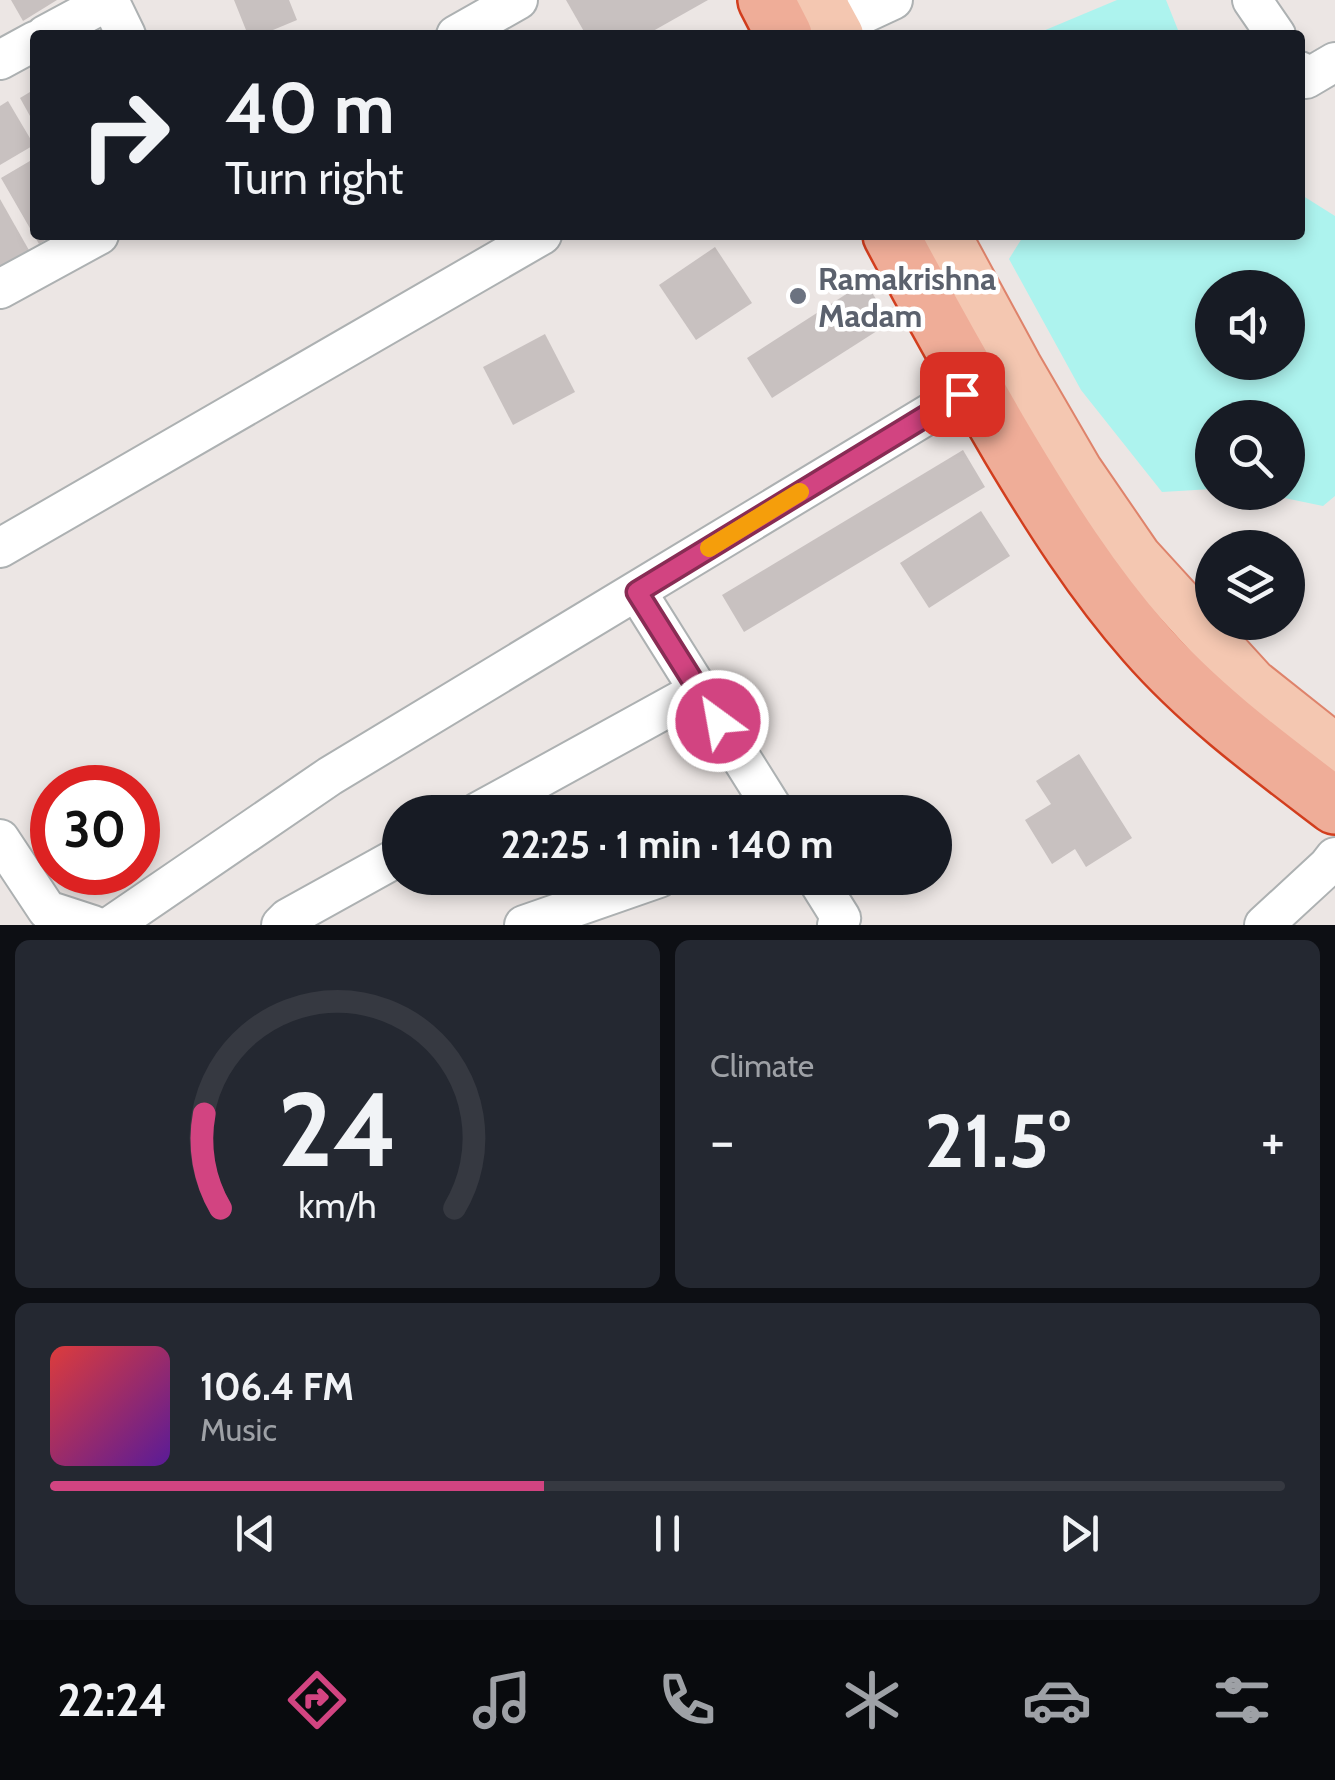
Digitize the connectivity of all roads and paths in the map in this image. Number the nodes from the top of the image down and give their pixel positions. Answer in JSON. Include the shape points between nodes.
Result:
{"nodes":[{"id":1,"x":109,"y":0,"type":"edge"},
{"id":2,"x":518,"y":0,"type":"edge"},
{"id":3,"x":748,"y":0,"type":"edge"},
{"id":4,"x":766,"y":0,"type":"edge"},
{"id":5,"x":893,"y":0,"type":"edge"},
{"id":6,"x":1252,"y":0,"type":"edge"},
{"id":7,"x":816,"y":22,"type":"edge"},
{"id":8,"x":54,"y":30,"type":"edge"},
{"id":9,"x":124,"y":30,"type":"edge"},
{"id":10,"x":465,"y":30,"type":"edge"},
{"id":11,"x":765,"y":30,"type":"edge"},
{"id":12,"x":1273,"y":30,"type":"edge"},
{"id":13,"x":30,"y":43,"type":"edge"},
{"id":14,"x":0,"y":60,"type":"edge"},
{"id":15,"x":1335,"y":62,"type":"edge"},
{"id":16,"x":1305,"y":78,"type":"edge"},
{"id":17,"x":90,"y":240,"type":"edge"},
{"id":18,"x":533,"y":240,"type":"edge"},
{"id":19,"x":879,"y":240,"type":"edge"},
{"id":20,"x":894,"y":240,"type":"edge"},
{"id":21,"x":926,"y":240,"type":"edge"},
{"id":22,"x":949,"y":240,"type":"edge"},
{"id":23,"x":0,"y":289,"type":"edge"},
{"id":24,"x":962,"y":394,"type":"junction"},
{"id":25,"x":0,"y":548,"type":"edge"},
{"id":26,"x":637,"y":592,"type":"junction"},
{"id":27,"x":698,"y":691,"type":"junction"},
{"id":28,"x":1335,"y":749,"type":"edge"},
{"id":29,"x":1335,"y":770,"type":"edge"},
{"id":30,"x":509,"y":795,"type":"edge"},
{"id":31,"x":764,"y":795,"type":"edge"},
{"id":32,"x":1335,"y":806,"type":"edge"},
{"id":33,"x":1335,"y":825,"type":"edge"},
{"id":34,"x":0,"y":839,"type":"edge"},
{"id":35,"x":1335,"y":857,"type":"edge"},
{"id":36,"x":382,"y":866,"type":"edge"},
{"id":37,"x":610,"y":895,"type":"edge"},
{"id":38,"x":827,"y":895,"type":"edge"},
{"id":39,"x":93,"y":925,"type":"edge"},
{"id":40,"x":112,"y":925,"type":"edge"},
{"id":41,"x":281,"y":925,"type":"edge"},
{"id":42,"x":524,"y":925,"type":"edge"},
{"id":43,"x":837,"y":925,"type":"edge"},
{"id":44,"x":1264,"y":925,"type":"edge"}],
"edges":[{"from":1,"to":8,"type":"street"},
{"from":1,"to":9,"type":"street"},
{"from":2,"to":10,"type":"street"},
{"from":3,"to":11,"type":"main road"},
{"from":4,"to":7,"type":"highway"},
{"from":5,"to":7,"type":"street"},
{"from":6,"to":12,"type":"street"},
{"from":13,"to":14,"type":"street"},
{"from":15,"to":16,"type":"street"},
{"from":17,"to":23,"type":"street"},
{"from":18,"to":25,"type":"street"},
{"from":19,"to":24,"type":"main road"},
{"from":20,"to":32,"type":"highway","via":[[968,377],[1082,562],[1145,642],[1223,720]]},
{"from":21,"to":29,"type":"highway","via":[[1038,442],[1150,601],[1221,678]]},
{"from":22,"to":28,"type":"main road","via":[[1078,471],[1138,557],[1252,683]]},
{"from":24,"to":26,"type":"street"},
{"from":24,"to":33,"type":"main road","via":[[1062,559],[1126,641],[1206,728]]},
{"from":26,"to":27,"type":"street"},
{"from":26,"to":40,"type":"street","via":[[330,776]]},
{"from":27,"to":30,"type":"street"},
{"from":27,"to":31,"type":"street"},
{"from":34,"to":39,"type":"street","via":[[47,910]]},
{"from":35,"to":44,"type":"street"},
{"from":36,"to":41,"type":"street"},
{"from":37,"to":42,"type":"street"},
{"from":38,"to":43,"type":"street","via":[[841,918]]}]}
